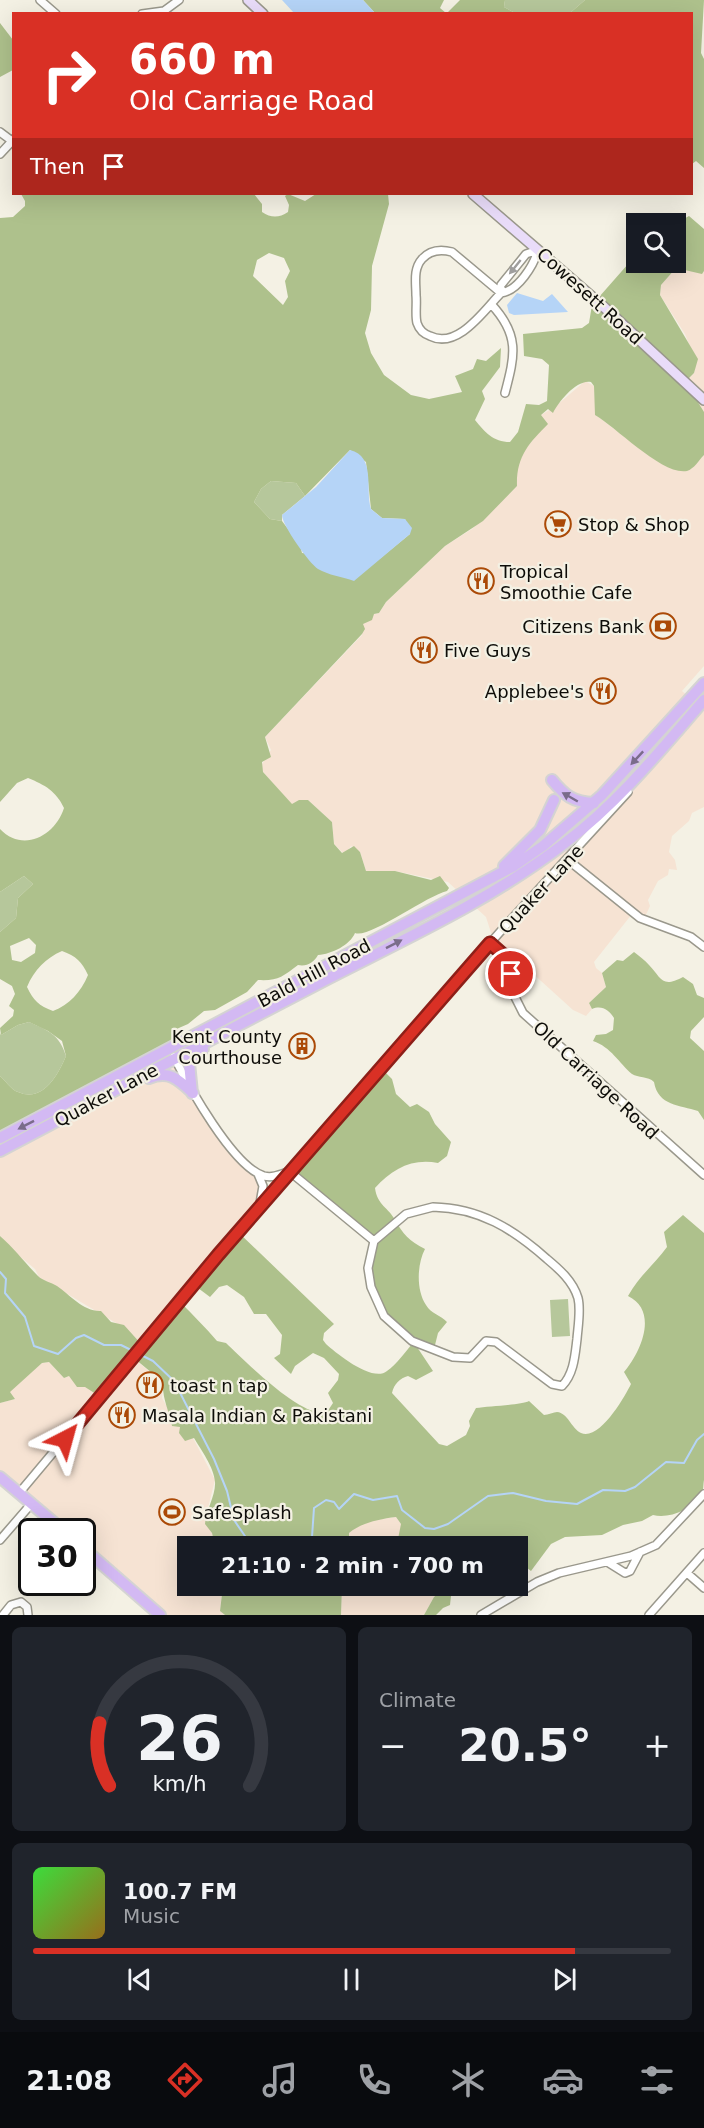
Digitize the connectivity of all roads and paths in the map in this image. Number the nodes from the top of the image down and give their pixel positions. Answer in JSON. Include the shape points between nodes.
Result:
{"nodes":[{"id":1,"x":40,"y":0,"type":"edge"},
{"id":2,"x":179,"y":0,"type":"edge"},
{"id":3,"x":249,"y":0,"type":"edge"},
{"id":4,"x":54,"y":12,"type":"edge"},
{"id":5,"x":157,"y":12,"type":"edge"},
{"id":6,"x":261,"y":12,"type":"edge"},
{"id":7,"x":12,"y":141,"type":"edge"},
{"id":8,"x":0,"y":154,"type":"edge"},
{"id":9,"x":474,"y":195,"type":"edge"},
{"id":10,"x":538,"y":250,"type":"junction"},
{"id":11,"x":501,"y":293,"type":"junction"},
{"id":12,"x":491,"y":304,"type":"junction"},
{"id":13,"x":505,"y":393,"type":"dead end"},
{"id":14,"x":704,"y":400,"type":"edge"},
{"id":15,"x":704,"y":683,"type":"edge"},
{"id":16,"x":704,"y":700,"type":"edge"},
{"id":17,"x":653,"y":741,"type":"junction"},
{"id":18,"x":663,"y":750,"type":"junction"},
{"id":19,"x":640,"y":776,"type":"junction"},
{"id":20,"x":552,"y":780,"type":"dead end"},
{"id":21,"x":554,"y":800,"type":"dead end"},
{"id":22,"x":594,"y":802,"type":"junction"},
{"id":23,"x":559,"y":832,"type":"joint"},
{"id":24,"x":568,"y":860,"type":"junction"},
{"id":25,"x":488,"y":881,"type":"junction"},
{"id":26,"x":490,"y":943,"type":"junction"},
{"id":27,"x":704,"y":947,"type":"edge"},
{"id":28,"x":229,"y":1030,"type":"junction"},
{"id":29,"x":172,"y":1053,"type":"junction"},
{"id":30,"x":193,"y":1093,"type":"junction"},
{"id":31,"x":91,"y":1103,"type":"junction"},
{"id":32,"x":0,"y":1138,"type":"edge"},
{"id":33,"x":0,"y":1151,"type":"edge"},
{"id":34,"x":289,"y":1172,"type":"junction"},
{"id":35,"x":258,"y":1174,"type":"junction"},
{"id":36,"x":704,"y":1175,"type":"edge"},
{"id":37,"x":256,"y":1211,"type":"junction"},
{"id":38,"x":374,"y":1241,"type":"junction"},
{"id":39,"x":0,"y":1477,"type":"edge"},
{"id":40,"x":20,"y":1492,"type":"junction"},
{"id":41,"x":704,"y":1494,"type":"edge"},
{"id":42,"x":32,"y":1503,"type":"junction"},
{"id":43,"x":49,"y":1518,"type":"edge"},
{"id":44,"x":0,"y":1540,"type":"edge"},
{"id":45,"x":640,"y":1552,"type":"junction"},
{"id":46,"x":704,"y":1553,"type":"edge"},
{"id":47,"x":96,"y":1559,"type":"edge"},
{"id":48,"x":609,"y":1563,"type":"junction"},
{"id":49,"x":687,"y":1573,"type":"junction"},
{"id":50,"x":704,"y":1588,"type":"edge"},
{"id":51,"x":3,"y":1610,"type":"edge"},
{"id":52,"x":27,"y":1615,"type":"edge"},
{"id":53,"x":160,"y":1615,"type":"edge"},
{"id":54,"x":482,"y":1615,"type":"edge"},
{"id":55,"x":649,"y":1615,"type":"edge"}],
"edges":[{"from":1,"to":4,"type":"street"},
{"from":2,"to":5,"type":"street"},
{"from":3,"to":6,"type":"main road"},
{"from":7,"to":8,"type":"street"},
{"from":9,"to":10,"type":"main road","name":"Cowesett Road"},
{"from":10,"to":11,"type":"street","via":[[535,261],[516,284]]},
{"from":10,"to":11,"type":"street","one_way":true,"via":[[526,254],[501,285]]},
{"from":10,"to":14,"type":"main road","name":"Cowesett Road"},
{"from":11,"to":12,"type":"street"},
{"from":11,"to":12,"type":"street","via":[[452,252],[431,252],[416,269],[417,321],[428,335],[441,339],[453,336]]},
{"from":12,"to":13,"type":"street","via":[[510,328],[513,341]]},
{"from":15,"to":17,"type":"main road","name":"Quaker Lane"},
{"from":16,"to":18,"type":"main road","name":"Quaker Lane"},
{"from":17,"to":18,"type":"main road"},
{"from":17,"to":22,"type":"main road","name":"Quaker Lane","one_way":true},
{"from":18,"to":19,"type":"main road","name":"Quaker Lane"},
{"from":19,"to":24,"type":"street","name":"Quaker Lane"},
{"from":28,"to":19,"type":"main road","name":"Quaker Lane","one_way":true,"via":[[445,918],[527,869],[565,843]]},
{"from":22,"to":20,"type":"main road","one_way":true,"via":[[576,802]]},
{"from":21,"to":25,"type":"main road","via":[[540,830]]},
{"from":22,"to":23,"type":"main road","name":"Quaker Lane"},
{"from":23,"to":25,"type":"main road","name":"Bald Hill Road"},
{"from":24,"to":26,"type":"street","name":"Quaker Lane"},
{"from":24,"to":27,"type":"street","via":[[640,918],[691,937]]},
{"from":25,"to":29,"type":"main road","name":"Bald Hill Road"},
{"from":26,"to":34,"type":"street","name":"Quaker Lane"},
{"from":26,"to":36,"type":"street","name":"Old Carriage Road","via":[[510,963],[512,991],[523,1013]]},
{"from":28,"to":29,"type":"main road","name":"Quaker Lane"},
{"from":28,"to":30,"type":"main road","via":[[189,1063]]},
{"from":29,"to":30,"type":"street"},
{"from":29,"to":31,"type":"main road","name":"Quaker Lane"},
{"from":29,"to":32,"type":"main road","name":"Bald Hill Road","one_way":true},
{"from":30,"to":31,"type":"main road","via":[[177,1078],[161,1074]]},
{"from":30,"to":35,"type":"street","via":[[228,1143]]},
{"from":31,"to":33,"type":"main road","name":"Quaker Lane"},
{"from":34,"to":35,"type":"street","via":[[271,1177]]},
{"from":34,"to":37,"type":"street","name":"Quaker Lane"},
{"from":34,"to":38,"type":"street"},
{"from":35,"to":37,"type":"street","via":[[263,1192]]},
{"from":37,"to":40,"type":"street","name":"Quaker Lane"},
{"from":38,"to":38,"type":"street","via":[[406,1214],[433,1207],[483,1215],[519,1235],[558,1269],[578,1298],[576,1344],[567,1381],[556,1387],[490,1340],[470,1358],[463,1359],[412,1341],[384,1316],[374,1298],[368,1268]]},
{"from":39,"to":40,"type":"main road"},
{"from":40,"to":42,"type":"main road"},
{"from":41,"to":45,"type":"street","via":[[656,1545]]},
{"from":42,"to":43,"type":"main road"},
{"from":42,"to":44,"type":"street"},
{"from":45,"to":48,"type":"street"},
{"from":45,"to":48,"type":"street","via":[[625,1573]]},
{"from":46,"to":49,"type":"street"},
{"from":47,"to":53,"type":"main road"},
{"from":48,"to":54,"type":"street","via":[[559,1573],[537,1582]]},
{"from":49,"to":50,"type":"street"},
{"from":49,"to":55,"type":"street"},
{"from":51,"to":52,"type":"street","via":[[21,1602],[27,1607]]}]}
